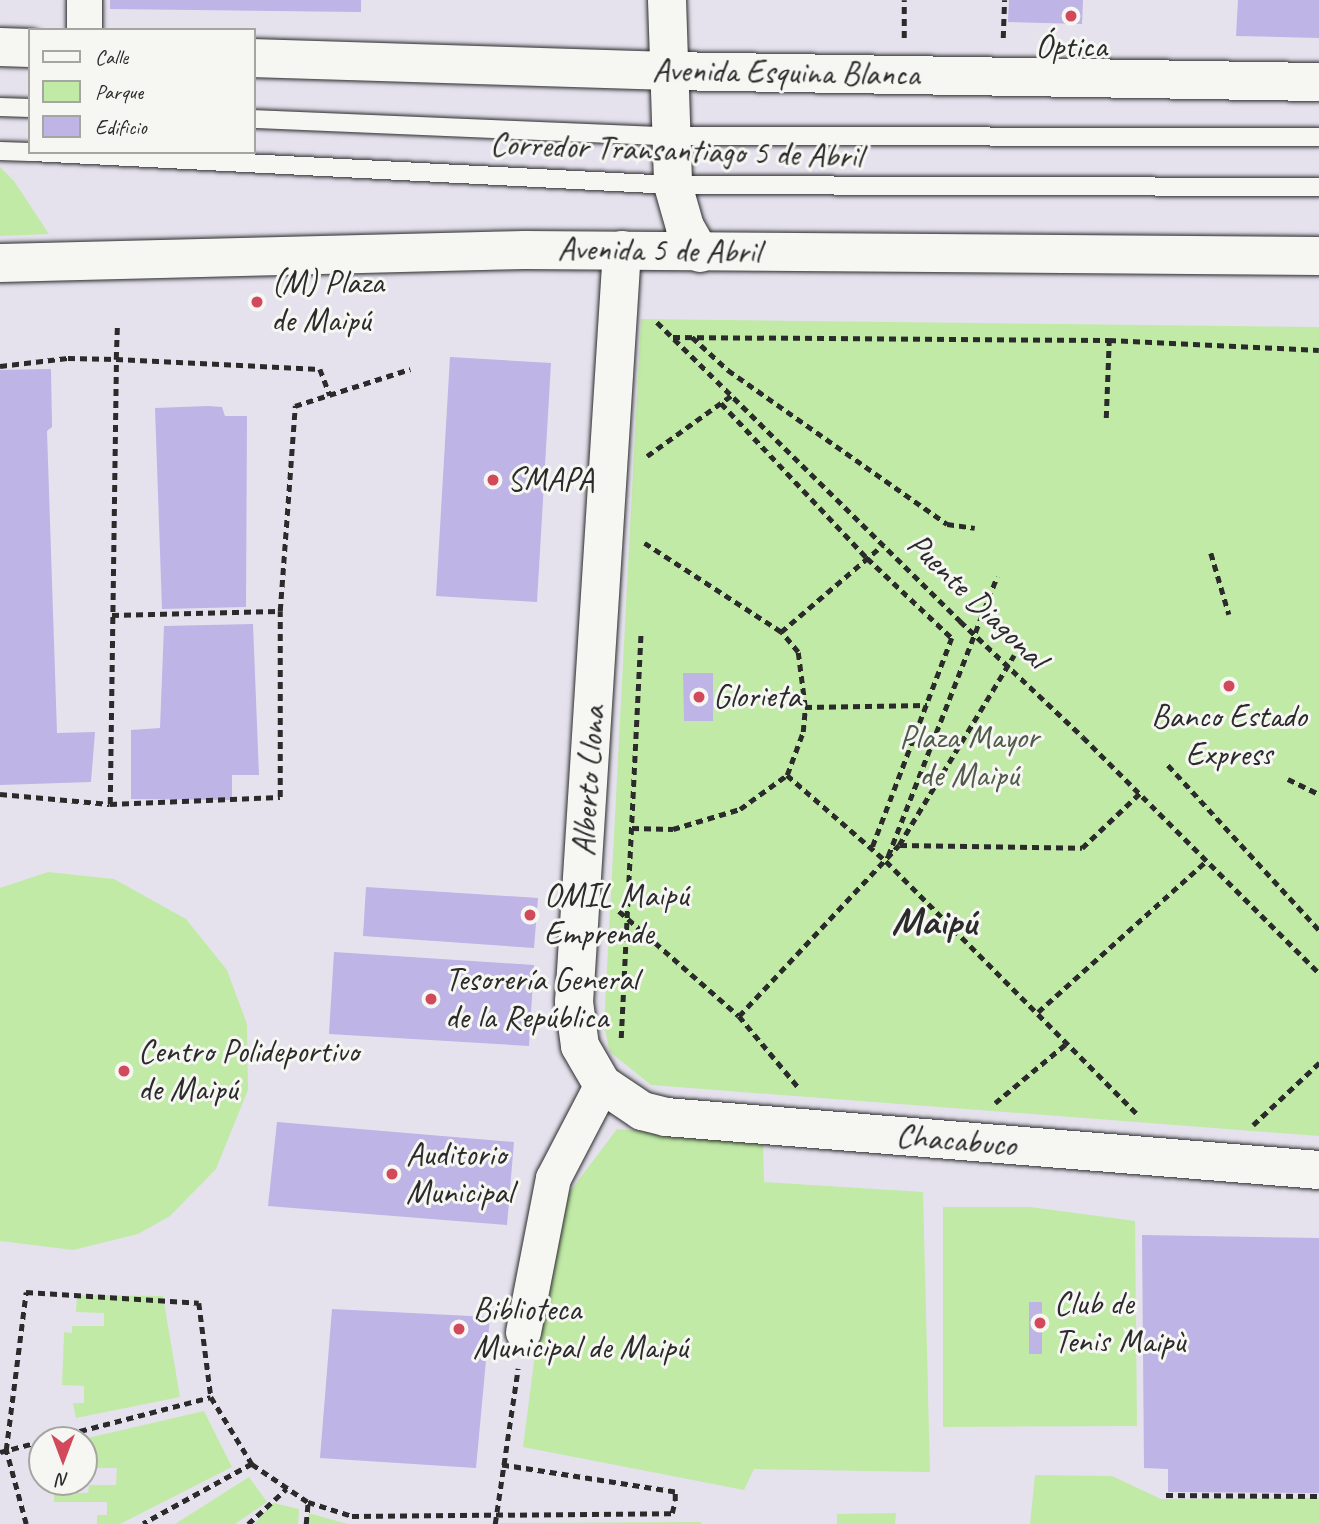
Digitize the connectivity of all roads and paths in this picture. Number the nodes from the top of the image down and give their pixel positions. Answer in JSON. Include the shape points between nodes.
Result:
{"nodes":[{"id":1,"x":84,"y":0,"type":"edge"},
{"id":2,"x":667,"y":0,"type":"edge"},
{"id":3,"x":84,"y":28,"type":"edge"},
{"id":4,"x":0,"y":47,"type":"edge"},
{"id":5,"x":28,"y":48,"type":"edge"},
{"id":6,"x":256,"y":58,"type":"edge"},
{"id":7,"x":667,"y":71,"type":"junction"},
{"id":8,"x":1319,"y":82,"type":"edge"},
{"id":9,"x":0,"y":107,"type":"edge"},
{"id":10,"x":28,"y":108,"type":"edge"},
{"id":11,"x":256,"y":119,"type":"edge"},
{"id":12,"x":668,"y":136,"type":"junction"},
{"id":13,"x":1319,"y":137,"type":"edge"},
{"id":14,"x":0,"y":151,"type":"edge"},
{"id":15,"x":28,"y":152,"type":"edge"},
{"id":16,"x":70,"y":154,"type":"edge"},
{"id":17,"x":673,"y":185,"type":"junction"},
{"id":18,"x":1319,"y":187,"type":"edge"},
{"id":19,"x":622,"y":250,"type":"junction"},
{"id":20,"x":700,"y":253,"type":"junction"},
{"id":21,"x":1301,"y":257,"type":"edge"},
{"id":22,"x":0,"y":263,"type":"edge"},
{"id":23,"x":1319,"y":268,"type":"edge"},
{"id":24,"x":117,"y":325,"type":"dead end"},
{"id":25,"x":654,"y":332,"type":"dead end"},
{"id":26,"x":673,"y":337,"type":"junction"},
{"id":27,"x":692,"y":337,"type":"junction"},
{"id":28,"x":1109,"y":340,"type":"junction"},
{"id":29,"x":1319,"y":350,"type":"edge"},
{"id":30,"x":116,"y":359,"type":"junction"},
{"id":31,"x":0,"y":366,"type":"edge"},
{"id":32,"x":410,"y":369,"type":"dead end"},
{"id":33,"x":330,"y":395,"type":"junction"},
{"id":34,"x":732,"y":395,"type":"junction"},
{"id":35,"x":721,"y":402,"type":"junction"},
{"id":36,"x":1106,"y":418,"type":"dead end"},
{"id":37,"x":648,"y":445,"type":"dead end"},
{"id":38,"x":648,"y":456,"type":"junction"},
{"id":39,"x":647,"y":468,"type":"dead end"},
{"id":40,"x":606,"y":512,"type":"junction"},
{"id":41,"x":975,"y":528,"type":"dead end"},
{"id":42,"x":645,"y":531,"type":"dead end"},
{"id":43,"x":644,"y":543,"type":"junction"},
{"id":44,"x":883,"y":545,"type":"junction"},
{"id":45,"x":1210,"y":553,"type":"dead end"},
{"id":46,"x":644,"y":557,"type":"dead end"},
{"id":47,"x":867,"y":558,"type":"junction"},
{"id":48,"x":997,"y":577,"type":"dead end"},
{"id":49,"x":281,"y":611,"type":"junction"},
{"id":50,"x":1229,"y":614,"type":"dead end"},
{"id":51,"x":112,"y":615,"type":"junction"},
{"id":52,"x":641,"y":625,"type":"dead end"},
{"id":53,"x":781,"y":632,"type":"junction"},
{"id":54,"x":1014,"y":655,"type":"dead end"},
{"id":55,"x":927,"y":705,"type":"junction"},
{"id":56,"x":805,"y":707,"type":"junction"},
{"id":57,"x":1168,"y":765,"type":"dead end"},
{"id":58,"x":787,"y":775,"type":"junction"},
{"id":59,"x":1288,"y":779,"type":"dead end"},
{"id":60,"x":1140,"y":793,"type":"junction"},
{"id":61,"x":0,"y":794,"type":"edge"},
{"id":62,"x":1319,"y":794,"type":"edge"},
{"id":63,"x":110,"y":804,"type":"junction"},
{"id":64,"x":632,"y":828,"type":"junction"},
{"id":65,"x":899,"y":845,"type":"junction"},
{"id":66,"x":872,"y":849,"type":"junction"},
{"id":67,"x":886,"y":860,"type":"junction"},
{"id":68,"x":1206,"y":860,"type":"junction"},
{"id":69,"x":581,"y":897,"type":"junction"},
{"id":70,"x":628,"y":915,"type":"junction"},
{"id":71,"x":1319,"y":930,"type":"edge"},
{"id":72,"x":1319,"y":973,"type":"edge"},
{"id":73,"x":1037,"y":1012,"type":"junction"},
{"id":74,"x":739,"y":1016,"type":"junction"},
{"id":75,"x":1067,"y":1043,"type":"junction"},
{"id":76,"x":1319,"y":1063,"type":"edge"},
{"id":77,"x":602,"y":1084,"type":"junction"},
{"id":78,"x":835,"y":1132,"type":"junction"},
{"id":79,"x":951,"y":1141,"type":"junction"},
{"id":80,"x":1197,"y":1160,"type":"junction"},
{"id":81,"x":1319,"y":1170,"type":"edge"},
{"id":82,"x":523,"y":1332,"type":"joint"},
{"id":83,"x":211,"y":1397,"type":"junction"},
{"id":84,"x":98,"y":1426,"type":"edge"},
{"id":85,"x":28,"y":1444,"type":"edge"},
{"id":86,"x":3,"y":1451,"type":"edge"},
{"id":87,"x":252,"y":1464,"type":"junction"},
{"id":88,"x":502,"y":1465,"type":"junction"},
{"id":89,"x":286,"y":1489,"type":"junction"},
{"id":90,"x":1166,"y":1495,"type":"dead end"},
{"id":91,"x":1319,"y":1496,"type":"edge"},
{"id":92,"x":308,"y":1502,"type":"junction"},
{"id":93,"x":497,"y":1514,"type":"junction"},
{"id":94,"x":26,"y":1524,"type":"edge"},
{"id":95,"x":143,"y":1524,"type":"edge"},
{"id":96,"x":248,"y":1524,"type":"edge"},
{"id":97,"x":306,"y":1524,"type":"edge"},
{"id":98,"x":495,"y":1524,"type":"edge"}],
"edges":[{"from":1,"to":3,"type":"street"},
{"from":2,"to":7,"type":"main road"},
{"from":4,"to":5,"type":"main road"},
{"from":6,"to":7,"type":"main road","name":"Avenida Esquina Blanca"},
{"from":7,"to":8,"type":"main road","name":"Avenida Esquina Blanca"},
{"from":7,"to":12,"type":"main road"},
{"from":9,"to":10,"type":"lane"},
{"from":11,"to":12,"type":"lane","name":"Corredor Transantiago 5 de Abril"},
{"from":12,"to":13,"type":"lane","name":"Corredor Transantiago 5 de Abril"},
{"from":12,"to":17,"type":"main road"},
{"from":14,"to":15,"type":"lane","name":"Corredor Transantiago 5 de Abril"},
{"from":16,"to":17,"type":"lane","name":"Corredor Transantiago 5 de Abril"},
{"from":17,"to":18,"type":"lane","name":"Corredor Transantiago 5 de Abril"},
{"from":17,"to":20,"type":"main road","via":[[685,227]]},
{"from":19,"to":20,"type":"main road","name":"Avenida 5 de Abril"},
{"from":19,"to":22,"type":"main road","name":"Avenida 5 de Abril"},
{"from":19,"to":40,"type":"main road","name":"Alberto Llona"},
{"from":20,"to":21,"type":"main road","name":"Avenida 5 de Abril"},
{"from":21,"to":23,"type":"main road","name":"Avenida 5 de Abril"},
{"from":24,"to":30,"type":"path"},
{"from":25,"to":26,"type":"path","name":"Puente Diagonal","via":[[654,319]]},
{"from":26,"to":27,"type":"path"},
{"from":26,"to":34,"type":"path","name":"Puente Diagonal"},
{"from":27,"to":28,"type":"path"},
{"from":27,"to":41,"type":"path","via":[[728,370],[947,524]]},
{"from":28,"to":29,"type":"path"},
{"from":28,"to":36,"type":"path"},
{"from":30,"to":31,"type":"path","via":[[68,358]]},
{"from":30,"to":33,"type":"path","via":[[320,369]]},
{"from":30,"to":51,"type":"path"},
{"from":32,"to":33,"type":"path"},
{"from":33,"to":49,"type":"path","via":[[295,406]]},
{"from":34,"to":35,"type":"path"},
{"from":34,"to":44,"type":"path","name":"Puente Diagonal"},
{"from":35,"to":38,"type":"path"},
{"from":35,"to":47,"type":"path"},
{"from":37,"to":38,"type":"path"},
{"from":38,"to":39,"type":"path"},
{"from":38,"to":40,"type":"path"},
{"from":40,"to":69,"type":"main road","name":"Alberto Llona"},
{"from":42,"to":43,"type":"path"},
{"from":43,"to":46,"type":"path"},
{"from":43,"to":53,"type":"path"},
{"from":44,"to":47,"type":"path"},
{"from":44,"to":60,"type":"path","name":"Puente Diagonal","bridge":true},
{"from":45,"to":50,"type":"path"},
{"from":47,"to":53,"type":"path"},
{"from":47,"to":55,"type":"path","via":[[952,638]]},
{"from":48,"to":67,"type":"path"},
{"from":49,"to":51,"type":"path"},
{"from":49,"to":63,"type":"path","via":[[281,797]]},
{"from":51,"to":63,"type":"path"},
{"from":52,"to":64,"type":"path"},
{"from":53,"to":56,"type":"path","via":[[798,652]]},
{"from":54,"to":65,"type":"path"},
{"from":55,"to":56,"type":"path"},
{"from":55,"to":66,"type":"path"},
{"from":56,"to":58,"type":"path","via":[[803,732]]},
{"from":57,"to":71,"type":"path"},
{"from":58,"to":64,"type":"path","via":[[740,809],[673,829]]},
{"from":58,"to":66,"type":"path"},
{"from":59,"to":62,"type":"path"},
{"from":60,"to":65,"type":"path","via":[[1082,848]]},
{"from":60,"to":68,"type":"path","name":"Puente Diagonal"},
{"from":61,"to":63,"type":"path"},
{"from":64,"to":70,"type":"path"},
{"from":65,"to":67,"type":"path"},
{"from":66,"to":67,"type":"path"},
{"from":67,"to":73,"type":"path"},
{"from":67,"to":74,"type":"path"},
{"from":68,"to":72,"type":"path","name":"Puente Diagonal"},
{"from":68,"to":73,"type":"path"},
{"from":69,"to":70,"type":"path"},
{"from":69,"to":77,"type":"main road","name":"Alberto Llona","via":[[575,1024],[589,1065]]},
{"from":70,"to":74,"type":"path"},
{"from":70,"to":77,"type":"path","via":[[624,1030]]},
{"from":73,"to":75,"type":"path"},
{"from":74,"to":78,"type":"path"},
{"from":75,"to":79,"type":"path"},
{"from":75,"to":80,"type":"path"},
{"from":76,"to":80,"type":"path"},
{"from":77,"to":78,"type":"main road","name":"Chacabuco","via":[[642,1111],[666,1117]]},
{"from":77,"to":82,"type":"street","via":[[553,1178]]},
{"from":78,"to":79,"type":"main road","name":"Chacabuco"},
{"from":79,"to":80,"type":"main road","name":"Chacabuco"},
{"from":80,"to":81,"type":"main road","name":"Chacabuco"},
{"from":82,"to":88,"type":"path"},
{"from":83,"to":84,"type":"path"},
{"from":83,"to":86,"type":"path","via":[[199,1303],[26,1292]]},
{"from":83,"to":87,"type":"path"},
{"from":85,"to":86,"type":"path"},
{"from":86,"to":94,"type":"path"},
{"from":87,"to":89,"type":"path"},
{"from":87,"to":95,"type":"path"},
{"from":88,"to":93,"type":"path"},
{"from":88,"to":93,"type":"path","via":[[675,1492],[675,1501],[672,1513]]},
{"from":89,"to":92,"type":"path"},
{"from":89,"to":96,"type":"path"},
{"from":90,"to":91,"type":"path"},
{"from":92,"to":93,"type":"path","via":[[352,1516]]},
{"from":92,"to":97,"type":"path"},
{"from":93,"to":98,"type":"path"}]}
